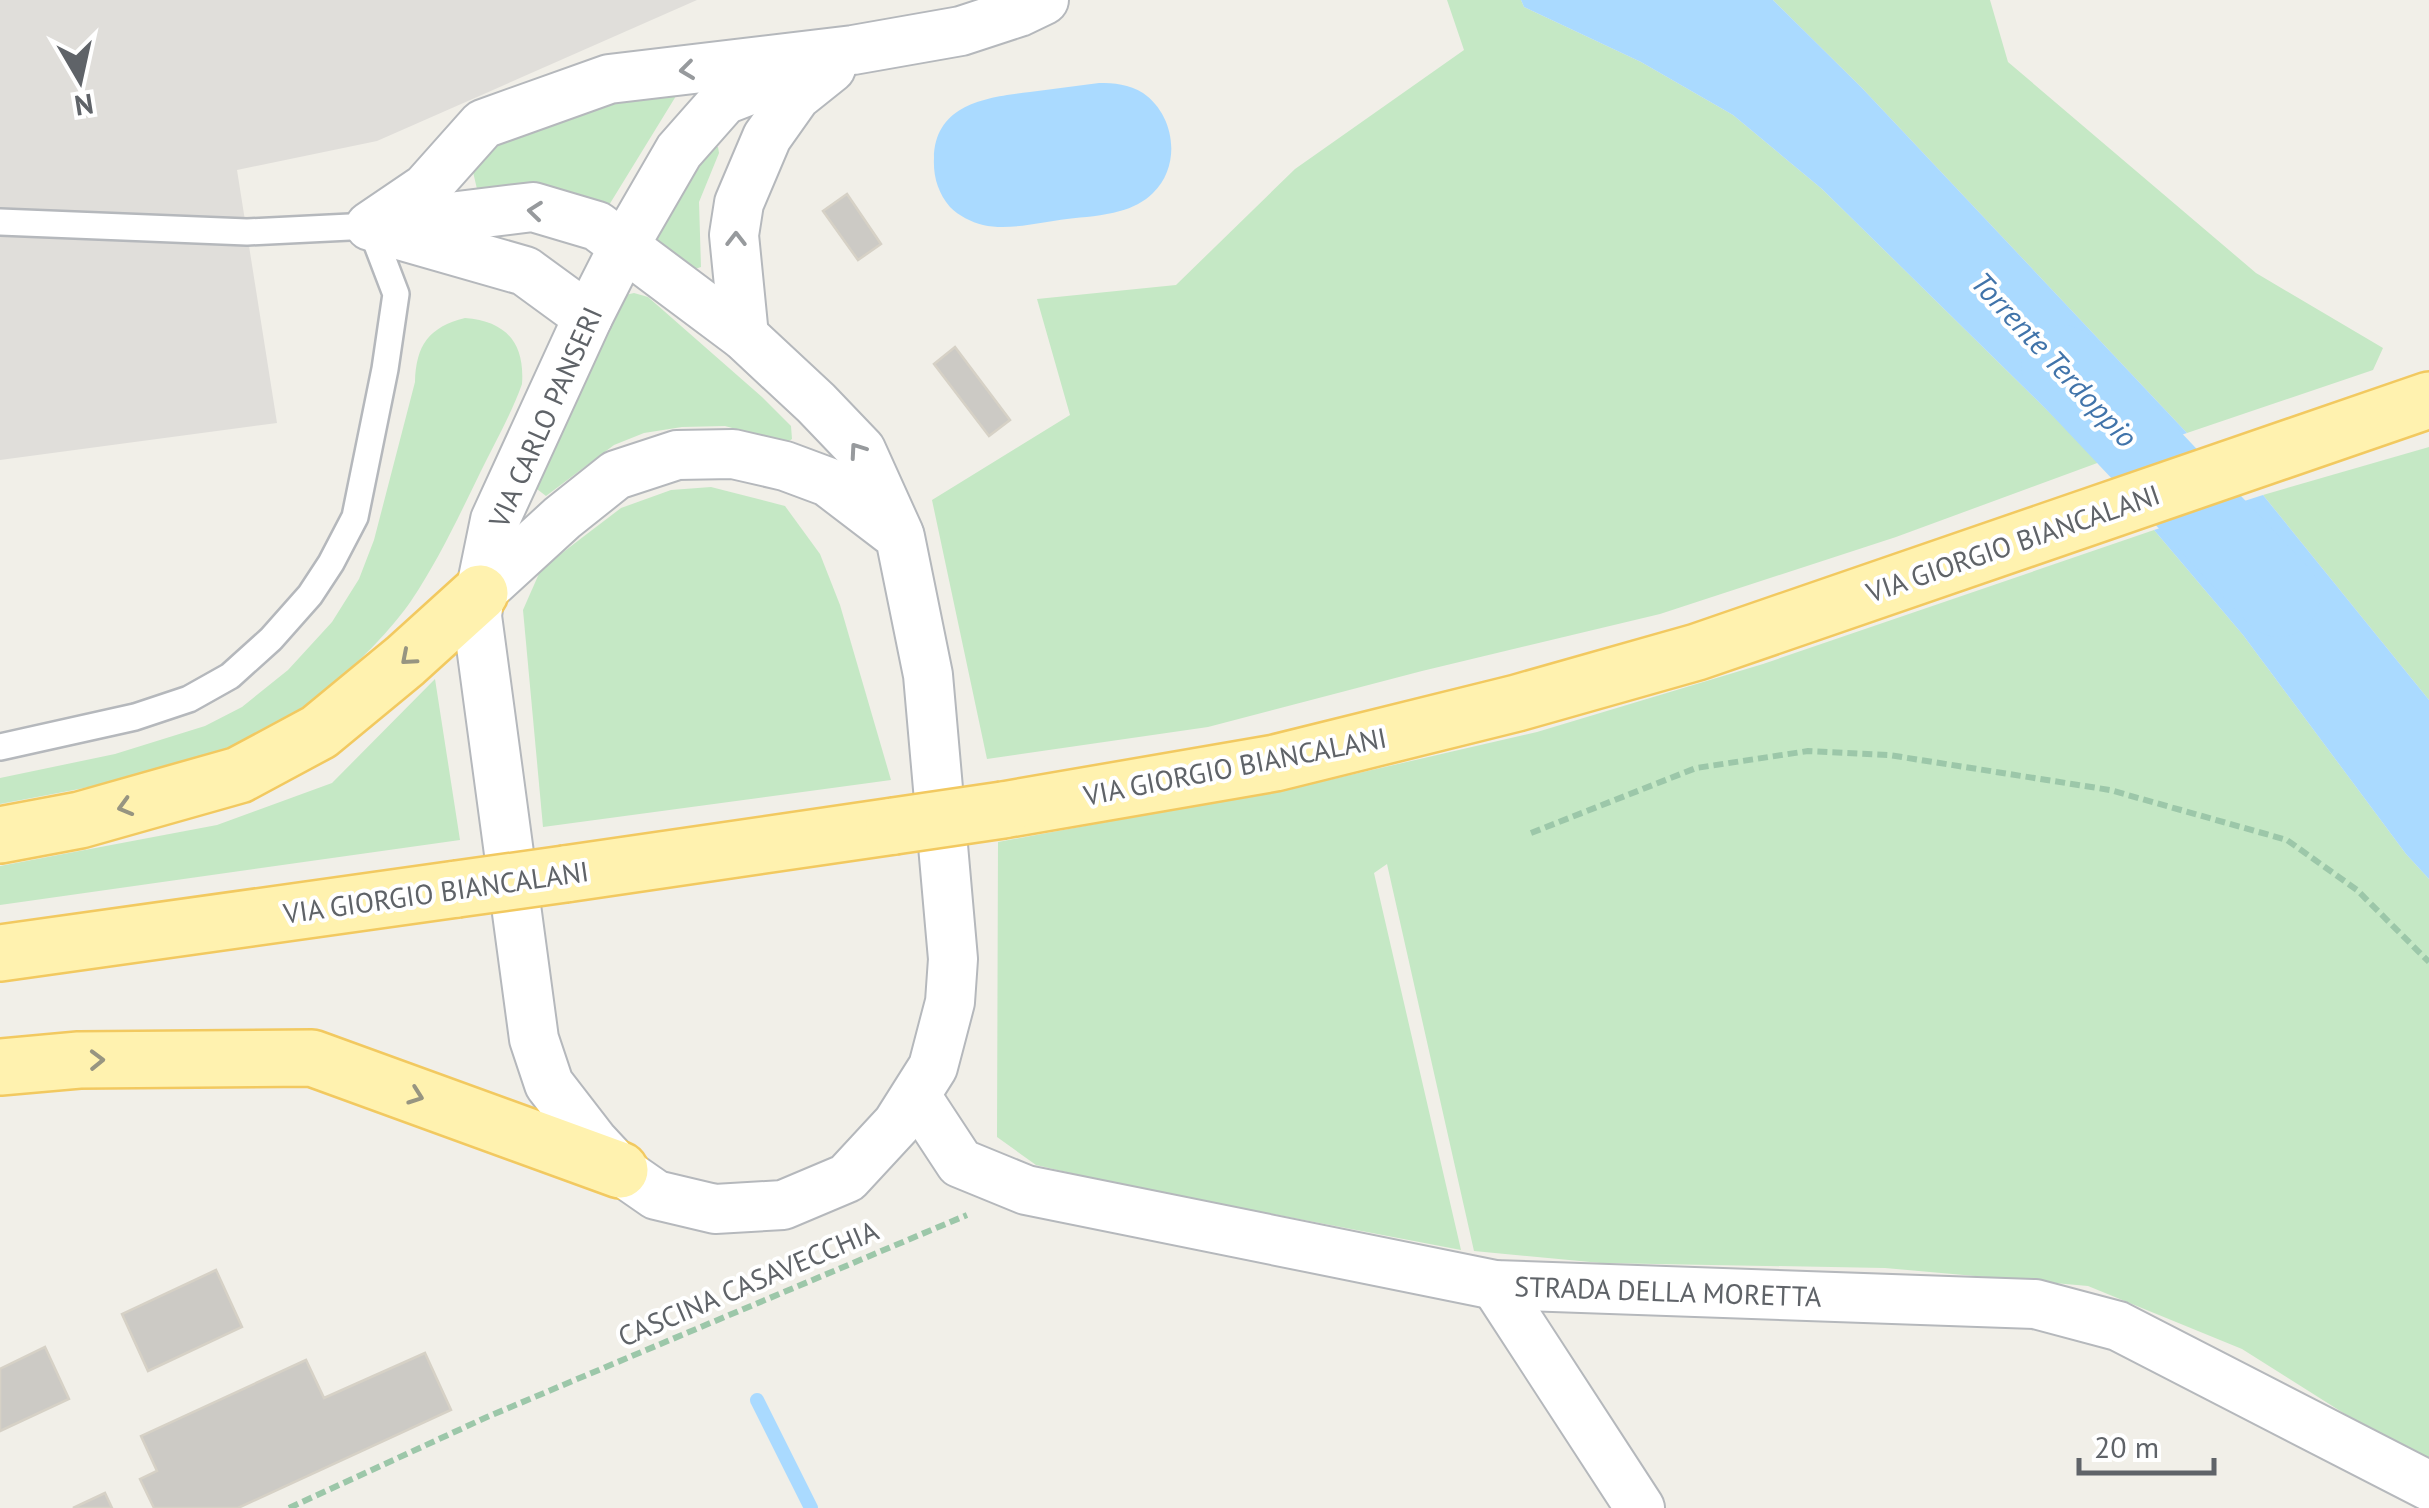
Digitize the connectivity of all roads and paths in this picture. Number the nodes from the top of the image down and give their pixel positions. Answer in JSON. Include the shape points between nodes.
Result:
{"nodes":[{"id":1,"x":1044,"y":0,"type":"edge"},
{"id":2,"x":853,"y":50,"type":"junction"},
{"id":3,"x":0,"y":222,"type":"edge"},
{"id":4,"x":370,"y":226,"type":"junction"},
{"id":5,"x":624,"y":246,"type":"junction"},
{"id":6,"x":588,"y":317,"type":"junction"},
{"id":7,"x":744,"y":336,"type":"junction"},
{"id":8,"x":2429,"y":400,"type":"edge"},
{"id":9,"x":900,"y":537,"type":"junction"},
{"id":10,"x":480,"y":592,"type":"junction"},
{"id":11,"x":0,"y":746,"type":"edge"},
{"id":12,"x":1531,"y":833,"type":"dead end"},
{"id":13,"x":0,"y":834,"type":"edge"},
{"id":14,"x":0,"y":953,"type":"edge"},
{"id":15,"x":2429,"y":962,"type":"edge"},
{"id":16,"x":0,"y":1067,"type":"edge"},
{"id":17,"x":916,"y":1096,"type":"junction"},
{"id":18,"x":620,"y":1170,"type":"junction"},
{"id":19,"x":1026,"y":1190,"type":"junction"},
{"id":20,"x":1495,"y":1286,"type":"junction"},
{"id":21,"x":2429,"y":1486,"type":"edge"},
{"id":22,"x":288,"y":1508,"type":"edge"},
{"id":23,"x":1640,"y":1508,"type":"edge"}],
"edges":[{"from":1,"to":2,"type":"street","name":"VIA CARLO PANSERI","via":[[960,31]]},
{"from":2,"to":4,"type":"street","name":"VIA CARLO PANSERI","one_way":true,"via":[[608,80],[483,124],[426,188]]},
{"from":2,"to":5,"type":"street","name":"VIA CARLO PANSERI","via":[[724,100],[679,152]]},
{"from":7,"to":2,"type":"street","name":"VIA CARLO PANSERI","one_way":true,"via":[[734,235],[739,203],[767,137],[796,96]]},
{"from":3,"to":4,"type":"lane","via":[[247,232]]},
{"from":5,"to":4,"type":"street","one_way":true,"via":[[597,226],[533,207]]},
{"from":4,"to":6,"type":"street","via":[[525,271]]},
{"from":4,"to":11,"type":"lane","via":[[396,294],[386,369],[355,517],[310,595],[230,676],[189,699]]},
{"from":5,"to":6,"type":"street","name":"VIA CARLO PANSERI"},
{"from":5,"to":7,"type":"street"},
{"from":6,"to":10,"type":"street","name":"VIA CARLO PANSERI","via":[[495,520]]},
{"from":9,"to":7,"type":"street","one_way":true,"via":[[861,450]]},
{"from":8,"to":14,"type":"main road","name":"VIA GIORGIO BIANCALANI","bridge":true,"via":[[1696,652],[1274,764],[1004,810]]},
{"from":9,"to":10,"type":"street","via":[[828,482],[733,454],[677,454],[616,475]]},
{"from":9,"to":17,"type":"street","name":"VIA CARLO PANSERI","via":[[928,675],[953,959],[934,1067]]},
{"from":10,"to":13,"type":"main road","one_way":true,"via":[[319,732],[239,775],[80,820]]},
{"from":10,"to":18,"type":"street","name":"VIA CARLO PANSERI","via":[[477,616],[534,1040],[549,1084]]},
{"from":12,"to":15,"type":"path","via":[[1696,768],[1808,752],[1888,756],[2110,790],[2287,840],[2357,890]]},
{"from":16,"to":18,"type":"main road","one_way":true,"via":[[312,1058]]},
{"from":17,"to":18,"type":"street","name":"VIA CARLO PANSERI","via":[[847,1178],[782,1205],[715,1209],[656,1195]]},
{"from":17,"to":19,"type":"street","name":"STRADA DELLA MORETTA","via":[[960,1162]]},
{"from":19,"to":20,"type":"street","name":"STRADA DELLA MORETTA"},
{"from":19,"to":22,"type":"path","name":"CASCINA CASAVECCHIA"},
{"from":20,"to":21,"type":"street","name":"STRADA DELLA MORETTA","via":[[2035,1304],[2118,1326]]},
{"from":20,"to":23,"type":"street"}]}
